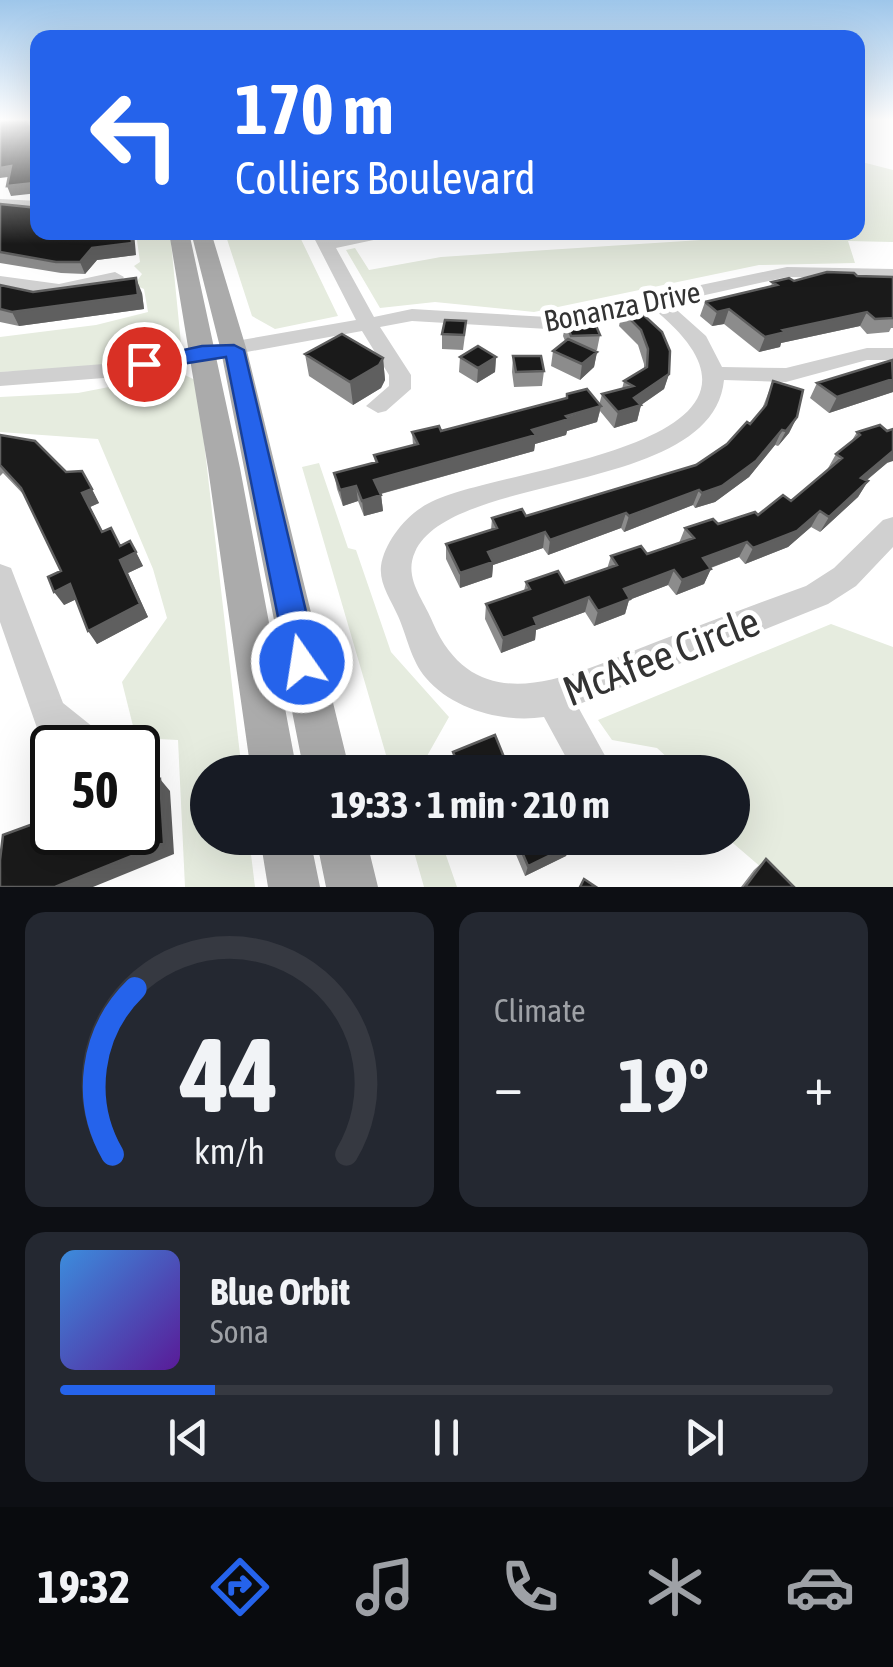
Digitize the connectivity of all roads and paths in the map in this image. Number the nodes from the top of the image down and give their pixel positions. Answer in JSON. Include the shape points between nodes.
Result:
{"nodes":[{"id":1,"x":0,"y":204,"type":"edge"},
{"id":2,"x":30,"y":206,"type":"edge"},
{"id":3,"x":181,"y":240,"type":"edge"},
{"id":4,"x":203,"y":240,"type":"edge"},
{"id":5,"x":324,"y":240,"type":"edge"},
{"id":6,"x":893,"y":274,"type":"edge"},
{"id":7,"x":115,"y":277,"type":"edge"},
{"id":8,"x":0,"y":280,"type":"edge"},
{"id":9,"x":655,"y":300,"type":"junction"},
{"id":10,"x":368,"y":324,"type":"junction"},
{"id":11,"x":522,"y":324,"type":"junction"},
{"id":12,"x":522,"y":347,"type":"dead end"},
{"id":13,"x":213,"y":354,"type":"junction"},
{"id":14,"x":893,"y":354,"type":"edge"},
{"id":15,"x":713,"y":373,"type":"junction"},
{"id":16,"x":0,"y":380,"type":"edge"},
{"id":17,"x":0,"y":390,"type":"edge"},
{"id":18,"x":378,"y":406,"type":"dead end"},
{"id":19,"x":893,"y":528,"type":"edge"},
{"id":20,"x":0,"y":577,"type":"edge"},
{"id":21,"x":552,"y":698,"type":"junction"},
{"id":22,"x":61,"y":725,"type":"edge"},
{"id":23,"x":272,"y":755,"type":"edge"},
{"id":24,"x":322,"y":755,"type":"edge"},
{"id":25,"x":585,"y":755,"type":"edge"},
{"id":26,"x":288,"y":855,"type":"edge"},
{"id":27,"x":345,"y":855,"type":"edge"},
{"id":28,"x":294,"y":887,"type":"edge"},
{"id":29,"x":352,"y":887,"type":"edge"}],
"edges":[{"from":1,"to":2,"type":"street"},
{"from":3,"to":13,"type":"main road"},
{"from":4,"to":13,"type":"main road"},
{"from":5,"to":10,"type":"street"},
{"from":6,"to":9,"type":"street","name":"Bonanza Drive","via":[[787,272]]},
{"from":7,"to":8,"type":"street","via":[[59,290]]},
{"from":9,"to":11,"type":"street","name":"Bonanza Drive"},
{"from":9,"to":15,"type":"street","via":[[696,335]]},
{"from":10,"to":11,"type":"street","name":"Bonanza Drive","via":[[444,314]]},
{"from":10,"to":13,"type":"street","name":"Bonanza Drive"},
{"from":10,"to":18,"type":"street","via":[[400,376],[400,389]]},
{"from":11,"to":12,"type":"street"},
{"from":13,"to":16,"type":"street"},
{"from":13,"to":17,"type":"street","via":[[69,386]]},
{"from":13,"to":23,"type":"main road"},
{"from":13,"to":24,"type":"main road"},
{"from":14,"to":15,"type":"street","via":[[786,375]]},
{"from":15,"to":21,"type":"street","name":"McAfee Circle","via":[[711,399],[699,416],[653,447],[442,508],[402,550],[396,575],[435,664],[484,696]]},
{"from":19,"to":21,"type":"street","name":"McAfee Circle","via":[[845,577],[804,601]]},
{"from":20,"to":22,"type":"street","via":[[50,716]]},
{"from":21,"to":25,"type":"street"},
{"from":26,"to":28,"type":"main road"},
{"from":27,"to":29,"type":"main road"}]}
